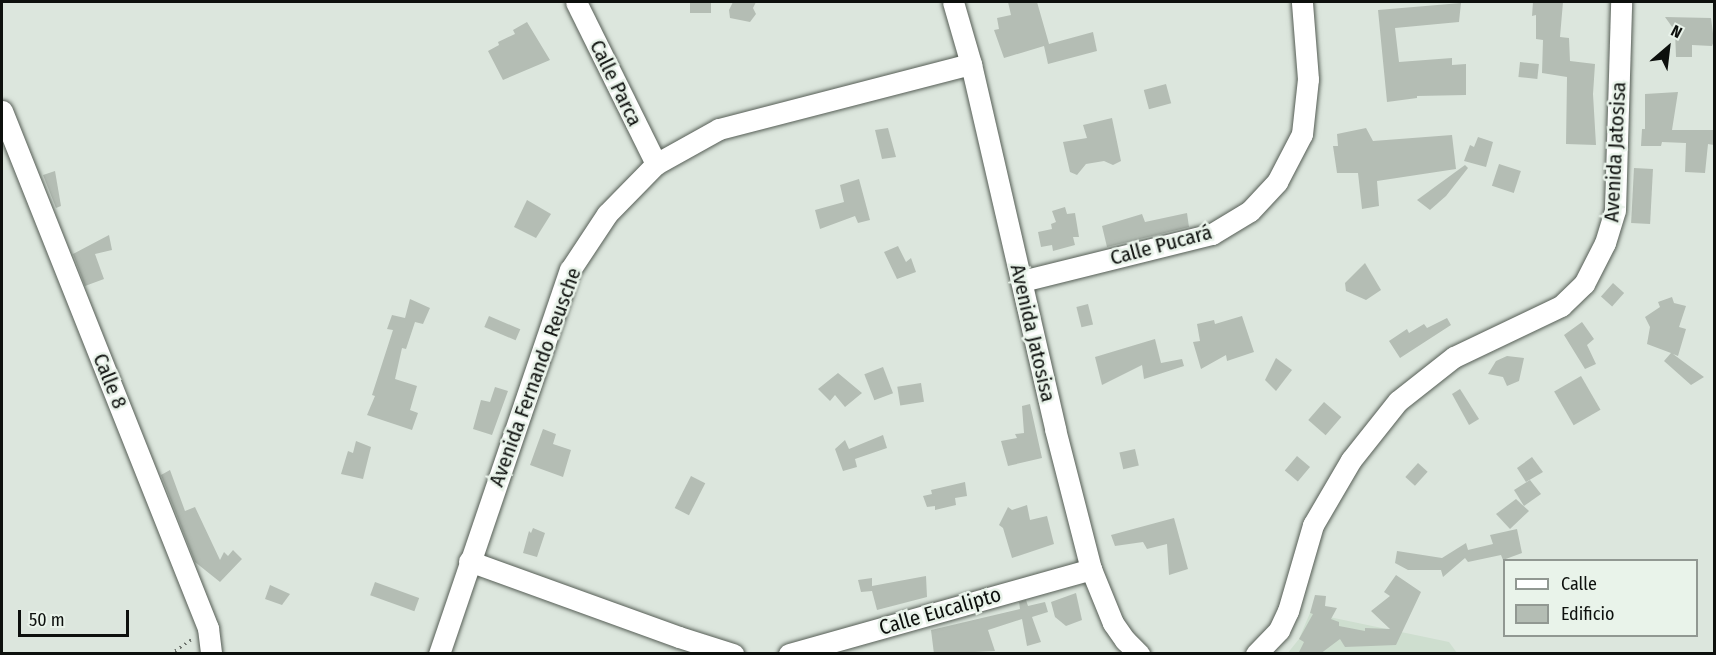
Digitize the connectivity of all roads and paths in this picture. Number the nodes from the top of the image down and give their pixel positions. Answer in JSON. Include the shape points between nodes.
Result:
{"nodes":[{"id":1,"x":576,"y":2,"type":"edge"},
{"id":2,"x":953,"y":2,"type":"edge"},
{"id":3,"x":1302,"y":2,"type":"edge"},
{"id":4,"x":1622,"y":2,"type":"edge"},
{"id":5,"x":971,"y":64,"type":"junction"},
{"id":6,"x":2,"y":111,"type":"edge"},
{"id":7,"x":656,"y":164,"type":"junction"},
{"id":8,"x":1022,"y":281,"type":"junction"},
{"id":9,"x":469,"y":561,"type":"junction"},
{"id":10,"x":1091,"y":569,"type":"junction"},
{"id":11,"x":208,"y":628,"type":"junction"},
{"id":12,"x":170,"y":654,"type":"edge"},
{"id":13,"x":211,"y":654,"type":"edge"},
{"id":14,"x":439,"y":654,"type":"edge"},
{"id":15,"x":733,"y":654,"type":"edge"},
{"id":16,"x":789,"y":654,"type":"edge"},
{"id":17,"x":1139,"y":654,"type":"edge"},
{"id":18,"x":1256,"y":654,"type":"edge"}],
"edges":[{"from":1,"to":7,"type":"street","name":"Calle Parca"},
{"from":2,"to":5,"type":"street","name":"Avenida Jatosisa"},
{"from":3,"to":8,"type":"street","name":"Calle Pucará","via":[[1308,80],[1302,134],[1277,182],[1250,211],[1212,234]]},
{"from":4,"to":18,"type":"street","name":"Avenida Jatosisa","via":[[1615,210],[1605,243],[1584,284],[1561,306],[1454,357],[1398,401],[1351,460],[1313,525],[1288,611],[1279,630]]},
{"from":5,"to":7,"type":"street","name":"Avenida Fernando Reusche","via":[[719,129]]},
{"from":5,"to":8,"type":"street","name":"Avenida Jatosisa"},
{"from":6,"to":11,"type":"street","name":"Calle 8"},
{"from":7,"to":9,"type":"street","name":"Avenida Fernando Reusche","via":[[607,214],[570,270]]},
{"from":8,"to":10,"type":"street","name":"Avenida Jatosisa","via":[[1054,429]]},
{"from":9,"to":14,"type":"street","name":"Avenida Fernando Reusche"},
{"from":9,"to":15,"type":"street"},
{"from":10,"to":16,"type":"street","name":"Calle Eucalipto"},
{"from":10,"to":17,"type":"street","name":"Avenida Jatosisa","via":[[1113,622]]},
{"from":11,"to":12,"type":"path"},
{"from":11,"to":13,"type":"street","name":"Calle 8"}]}
